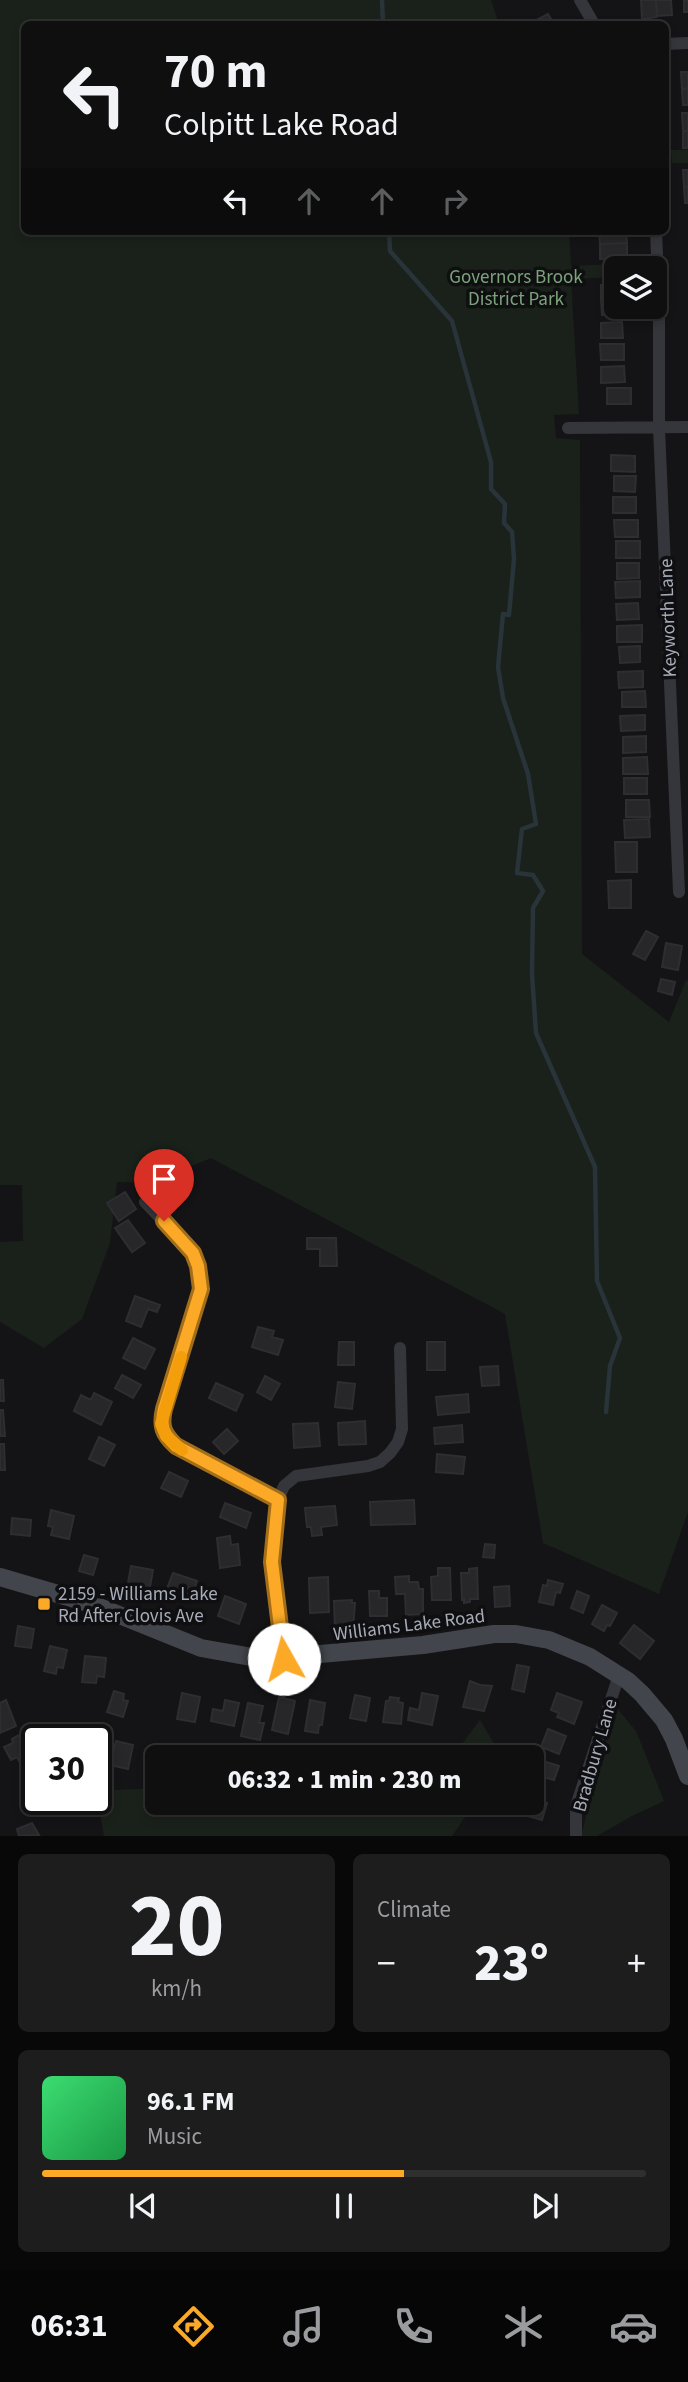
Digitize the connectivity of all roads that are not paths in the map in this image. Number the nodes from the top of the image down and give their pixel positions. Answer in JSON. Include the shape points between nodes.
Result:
{"nodes":[{"id":1,"x":580,"y":0,"type":"edge"},
{"id":2,"x":592,"y":21,"type":"edge"},
{"id":3,"x":688,"y":43,"type":"edge"},
{"id":4,"x":669,"y":44,"type":"edge"},
{"id":5,"x":656,"y":235,"type":"edge"},
{"id":6,"x":688,"y":427,"type":"edge"},
{"id":7,"x":568,"y":428,"type":"dead end"},
{"id":8,"x":659,"y":428,"type":"junction"},
{"id":9,"x":678,"y":892,"type":"dead end"},
{"id":10,"x":145,"y":1202,"type":"dead end"},
{"id":11,"x":400,"y":1348,"type":"dead end"},
{"id":12,"x":278,"y":1500,"type":"junction"},
{"id":13,"x":0,"y":1577,"type":"edge"},
{"id":14,"x":284,"y":1659,"type":"junction"},
{"id":15,"x":618,"y":1675,"type":"junction"},
{"id":16,"x":688,"y":1776,"type":"edge"},
{"id":17,"x":576,"y":1836,"type":"edge"}],
"edges":[{"from":1,"to":2,"type":"street"},
{"from":3,"to":4,"type":"street"},
{"from":5,"to":8,"type":"street","name":"Keyworth Lane"},
{"from":6,"to":8,"type":"street"},
{"from":7,"to":8,"type":"street"},
{"from":8,"to":9,"type":"street","name":"Keyworth Lane"},
{"from":10,"to":12,"type":"street","via":[[193,1253],[201,1280],[200,1299],[164,1409],[163,1431],[176,1446]]},
{"from":11,"to":12,"type":"street","via":[[402,1429],[390,1454],[368,1466],[296,1476],[284,1486]]},
{"from":12,"to":14,"type":"street","via":[[272,1562]]},
{"from":13,"to":14,"type":"main road","name":"Williams Lake Road","via":[[92,1604],[201,1648]]},
{"from":14,"to":15,"type":"main road","name":"Williams Lake Road","via":[[516,1634],[574,1649]]},
{"from":15,"to":16,"type":"main road","name":"Williams Lake Road","via":[[655,1707]]},
{"from":15,"to":17,"type":"street","name":"Bradbury Lane","via":[[576,1806]]}]}
